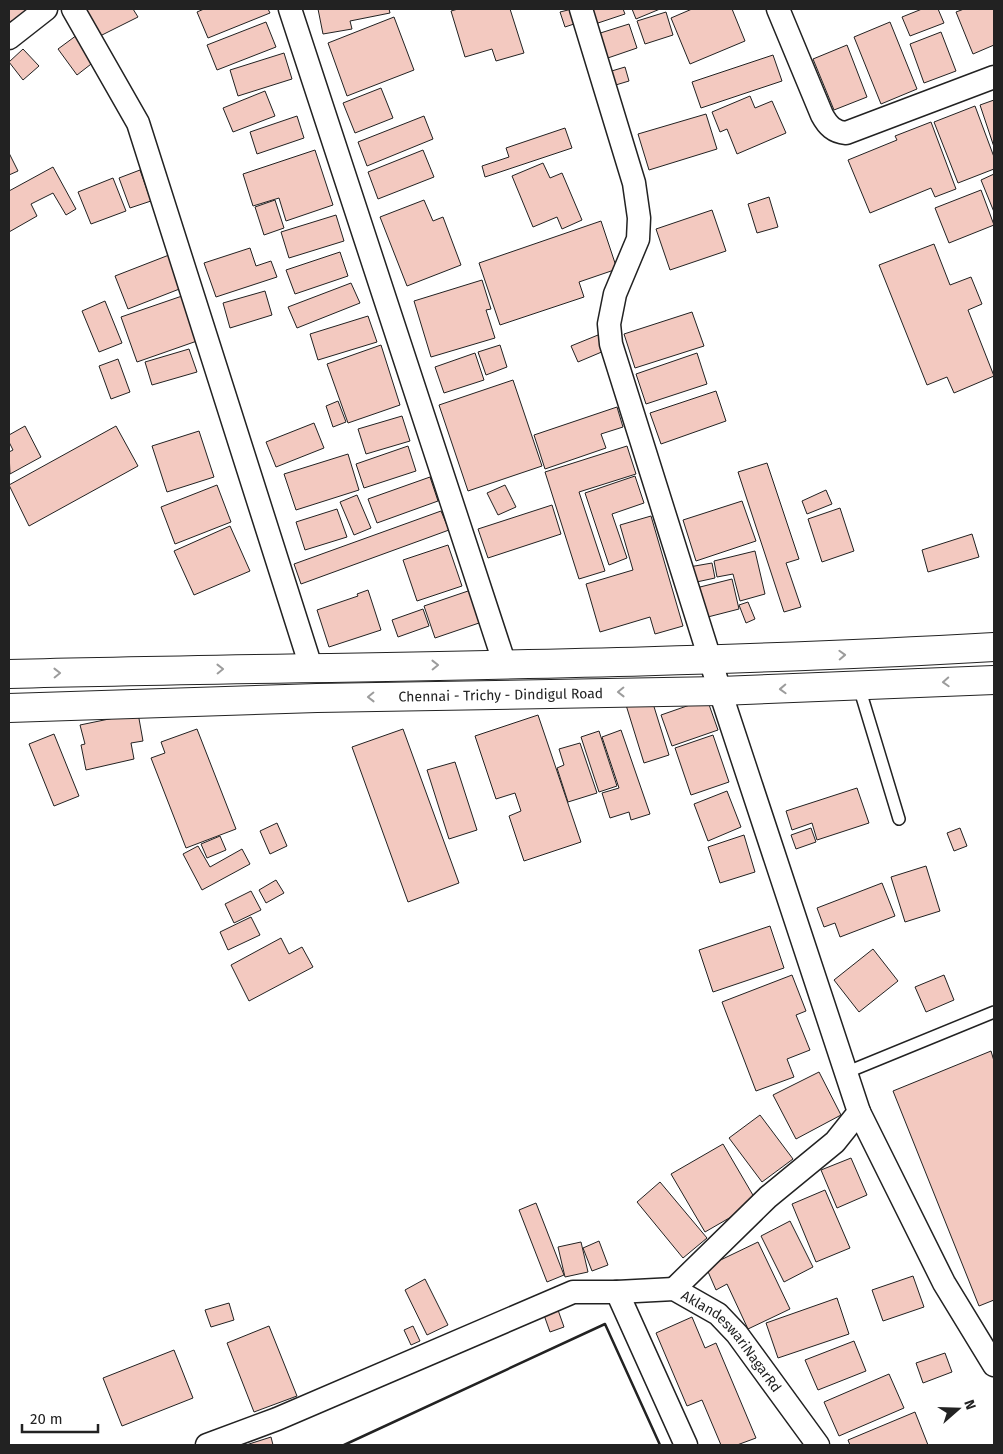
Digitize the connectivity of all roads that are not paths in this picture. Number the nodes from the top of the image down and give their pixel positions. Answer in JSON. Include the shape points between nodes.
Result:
{"nodes":[{"id":1,"x":46,"y":9,"type":"edge"},
{"id":2,"x":73,"y":9,"type":"edge"},
{"id":3,"x":290,"y":9,"type":"edge"},
{"id":4,"x":580,"y":9,"type":"edge"},
{"id":5,"x":778,"y":9,"type":"edge"},
{"id":6,"x":9,"y":38,"type":"edge"},
{"id":7,"x":994,"y":77,"type":"edge"},
{"id":8,"x":994,"y":646,"type":"edge"},
{"id":9,"x":710,"y":660,"type":"junction"},
{"id":10,"x":504,"y":665,"type":"junction"},
{"id":11,"x":311,"y":667,"type":"junction"},
{"id":12,"x":9,"y":674,"type":"edge"},
{"id":13,"x":994,"y":680,"type":"edge"},
{"id":14,"x":859,"y":687,"type":"junction"},
{"id":15,"x":720,"y":691,"type":"junction"},
{"id":16,"x":9,"y":708,"type":"edge"},
{"id":17,"x":899,"y":819,"type":"dead end"},
{"id":18,"x":994,"y":1012,"type":"edge"},
{"id":19,"x":845,"y":1073,"type":"junction"},
{"id":20,"x":859,"y":1112,"type":"junction"},
{"id":21,"x":664,"y":1290,"type":"junction"},
{"id":22,"x":617,"y":1292,"type":"junction"},
{"id":23,"x":628,"y":1313,"type":"junction"},
{"id":24,"x":994,"y":1365,"type":"edge"},
{"id":25,"x":206,"y":1445,"type":"edge"},
{"id":26,"x":686,"y":1445,"type":"edge"},
{"id":27,"x":818,"y":1445,"type":"edge"}],
"edges":[{"from":1,"to":6,"type":"street"},
{"from":2,"to":11,"type":"street","via":[[138,123]]},
{"from":3,"to":10,"type":"street"},
{"from":4,"to":9,"type":"street","via":[[634,183],[639,218],[638,239],[615,294],[609,324],[611,344]]},
{"from":5,"to":7,"type":"street","via":[[822,115],[837,133],[848,133]]},
{"from":9,"to":8,"type":"highway","one_way":true},
{"from":9,"to":10,"type":"highway"},
{"from":9,"to":15,"type":"street"},
{"from":11,"to":10,"type":"highway","one_way":true},
{"from":12,"to":11,"type":"highway","one_way":true},
{"from":13,"to":14,"type":"highway","name":"Chennai - Trichy - Dindigul Road","one_way":true},
{"from":14,"to":15,"type":"highway","name":"Chennai - Trichy - Dindigul Road","one_way":true},
{"from":14,"to":17,"type":"lane"},
{"from":15,"to":16,"type":"highway","name":"Chennai - Trichy - Dindigul Road","one_way":true,"via":[[317,698]]},
{"from":15,"to":19,"type":"street"},
{"from":18,"to":19,"type":"lane"},
{"from":19,"to":20,"type":"street"},
{"from":20,"to":21,"type":"street","via":[[835,1142]]},
{"from":20,"to":24,"type":"street","via":[[944,1283]]},
{"from":21,"to":22,"type":"street"},
{"from":21,"to":23,"type":"street"},
{"from":21,"to":27,"type":"street","name":"AklandeswariNagarRd","via":[[718,1314],[737,1334]]},
{"from":22,"to":23,"type":"street"},
{"from":22,"to":25,"type":"street","via":[[573,1292],[277,1420]]},
{"from":23,"to":26,"type":"street"}]}
